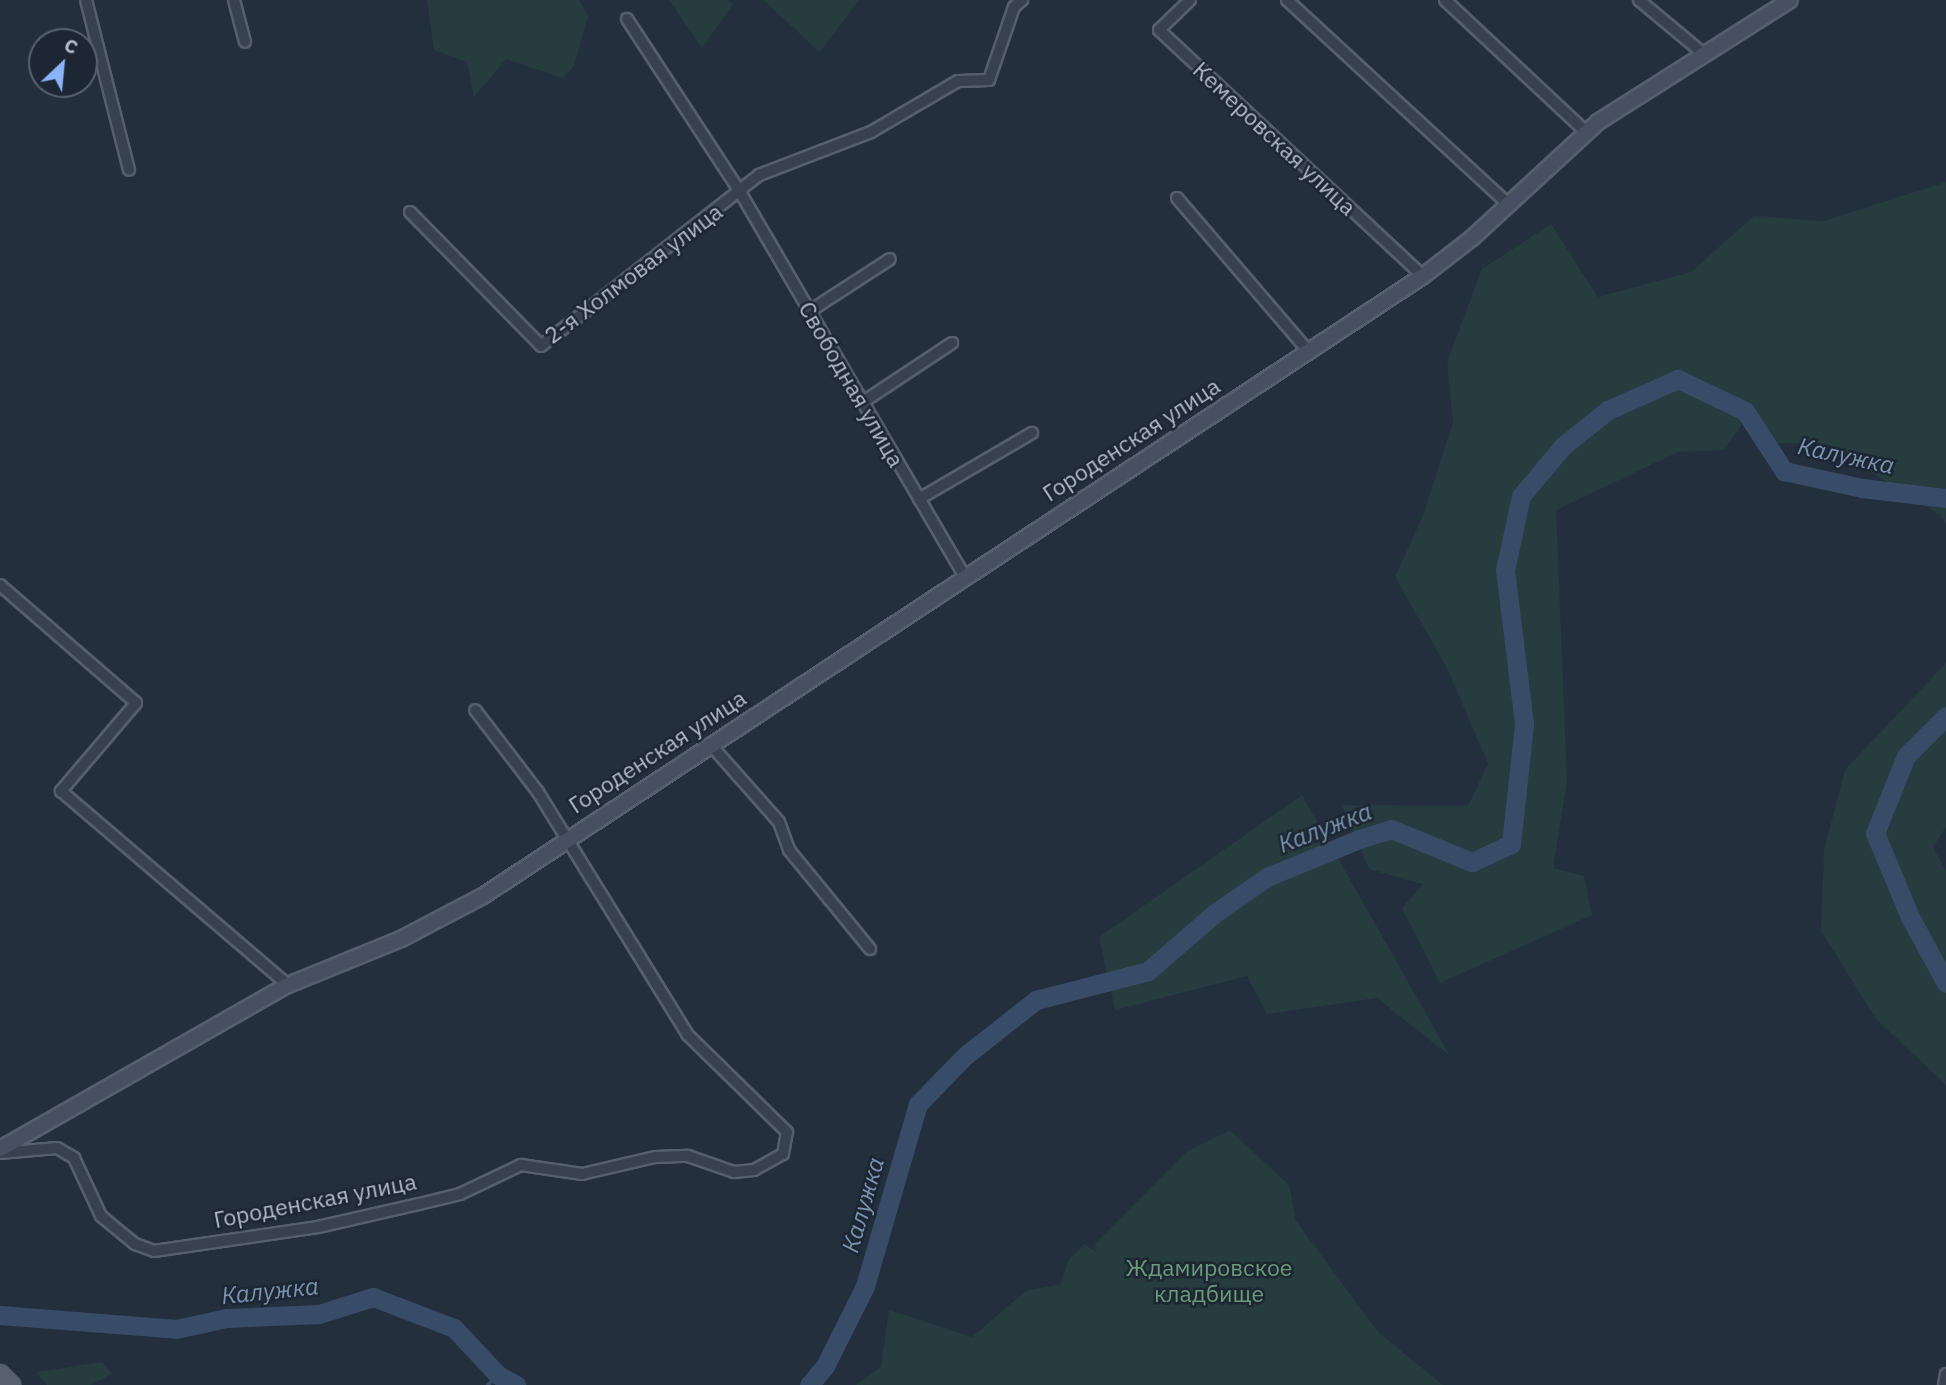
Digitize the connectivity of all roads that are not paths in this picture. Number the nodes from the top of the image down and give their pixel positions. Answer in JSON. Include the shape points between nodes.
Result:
{"nodes":[{"id":1,"x":86,"y":0,"type":"edge"},
{"id":2,"x":234,"y":0,"type":"edge"},
{"id":3,"x":1022,"y":0,"type":"edge"},
{"id":4,"x":1190,"y":0,"type":"edge"},
{"id":5,"x":1287,"y":0,"type":"edge"},
{"id":6,"x":1445,"y":0,"type":"edge"},
{"id":7,"x":1639,"y":0,"type":"edge"},
{"id":8,"x":1790,"y":0,"type":"edge"},
{"id":9,"x":627,"y":19,"type":"dead end"},
{"id":10,"x":246,"y":42,"type":"dead end"},
{"id":11,"x":1704,"y":55,"type":"junction"},
{"id":12,"x":1587,"y":133,"type":"junction"},
{"id":13,"x":129,"y":170,"type":"dead end"},
{"id":14,"x":740,"y":192,"type":"junction"},
{"id":15,"x":1177,"y":198,"type":"dead end"},
{"id":16,"x":1507,"y":203,"type":"junction"},
{"id":17,"x":410,"y":212,"type":"dead end"},
{"id":18,"x":890,"y":260,"type":"dead end"},
{"id":19,"x":1423,"y":276,"type":"junction"},
{"id":20,"x":810,"y":310,"type":"junction"},
{"id":21,"x":952,"y":343,"type":"dead end"},
{"id":22,"x":1308,"y":351,"type":"junction"},
{"id":23,"x":863,"y":402,"type":"junction"},
{"id":24,"x":1032,"y":433,"type":"dead end"},
{"id":25,"x":919,"y":499,"type":"junction"},
{"id":26,"x":964,"y":575,"type":"junction"},
{"id":27,"x":0,"y":585,"type":"edge"},
{"id":28,"x":475,"y":710,"type":"dead end"},
{"id":29,"x":710,"y":744,"type":"junction"},
{"id":30,"x":564,"y":840,"type":"junction"},
{"id":31,"x":870,"y":949,"type":"dead end"},
{"id":32,"x":288,"y":985,"type":"junction"},
{"id":33,"x":0,"y":1151,"type":"edge"},
{"id":34,"x":0,"y":1374,"type":"edge"},
{"id":35,"x":1946,"y":1374,"type":"edge"},
{"id":36,"x":11,"y":1385,"type":"edge"},
{"id":37,"x":1944,"y":1385,"type":"edge"}],
"edges":[{"from":1,"to":13,"type":"street"},
{"from":2,"to":10,"type":"street"},
{"from":3,"to":14,"type":"street","via":[[1014,8],[989,80],[958,81],[871,132],[759,175]]},
{"from":4,"to":19,"type":"street","name":"Кемеровская улица","via":[[1159,30]]},
{"from":5,"to":16,"type":"street"},
{"from":6,"to":12,"type":"street"},
{"from":7,"to":11,"type":"street"},
{"from":8,"to":11,"type":"street","name":"Городенская улица"},
{"from":9,"to":14,"type":"street","name":"Свободная улица"},
{"from":11,"to":12,"type":"street","name":"Городенская улица"},
{"from":12,"to":16,"type":"street","name":"Городенская улица"},
{"from":14,"to":17,"type":"street","name":"2-я Холмовая улица","via":[[541,346]]},
{"from":14,"to":20,"type":"street","name":"Свободная улица"},
{"from":15,"to":22,"type":"street"},
{"from":16,"to":19,"type":"street","name":"Городенская улица"},
{"from":18,"to":20,"type":"street"},
{"from":19,"to":22,"type":"street","name":"Городенская улица"},
{"from":20,"to":23,"type":"street","name":"Свободная улица"},
{"from":21,"to":23,"type":"street"},
{"from":22,"to":26,"type":"street","name":"Городенская улица"},
{"from":23,"to":25,"type":"street","name":"Свободная улица"},
{"from":24,"to":25,"type":"street"},
{"from":25,"to":26,"type":"street","name":"Свободная улица"},
{"from":26,"to":29,"type":"street","name":"Городенская улица"},
{"from":27,"to":32,"type":"street","via":[[136,703],[61,791]]},
{"from":28,"to":30,"type":"street","name":"Городенская улица","via":[[538,792]]},
{"from":29,"to":30,"type":"street","name":"Городенская улица"},
{"from":29,"to":31,"type":"street","via":[[779,822],[789,850]]},
{"from":30,"to":32,"type":"street","name":"Городенская улица","via":[[483,895],[412,933]]},
{"from":30,"to":33,"type":"street","name":"Городенская улица","via":[[688,1035],[787,1132],[787,1146],[775,1161],[734,1172],[688,1156],[655,1157],[582,1174],[521,1165],[460,1194],[419,1204],[318,1227],[154,1251],[135,1244],[101,1216],[74,1158],[57,1148]]},
{"from":32,"to":33,"type":"street","name":"Городенская улица"},
{"from":34,"to":36,"type":"main road"},
{"from":35,"to":37,"type":"street"}]}
